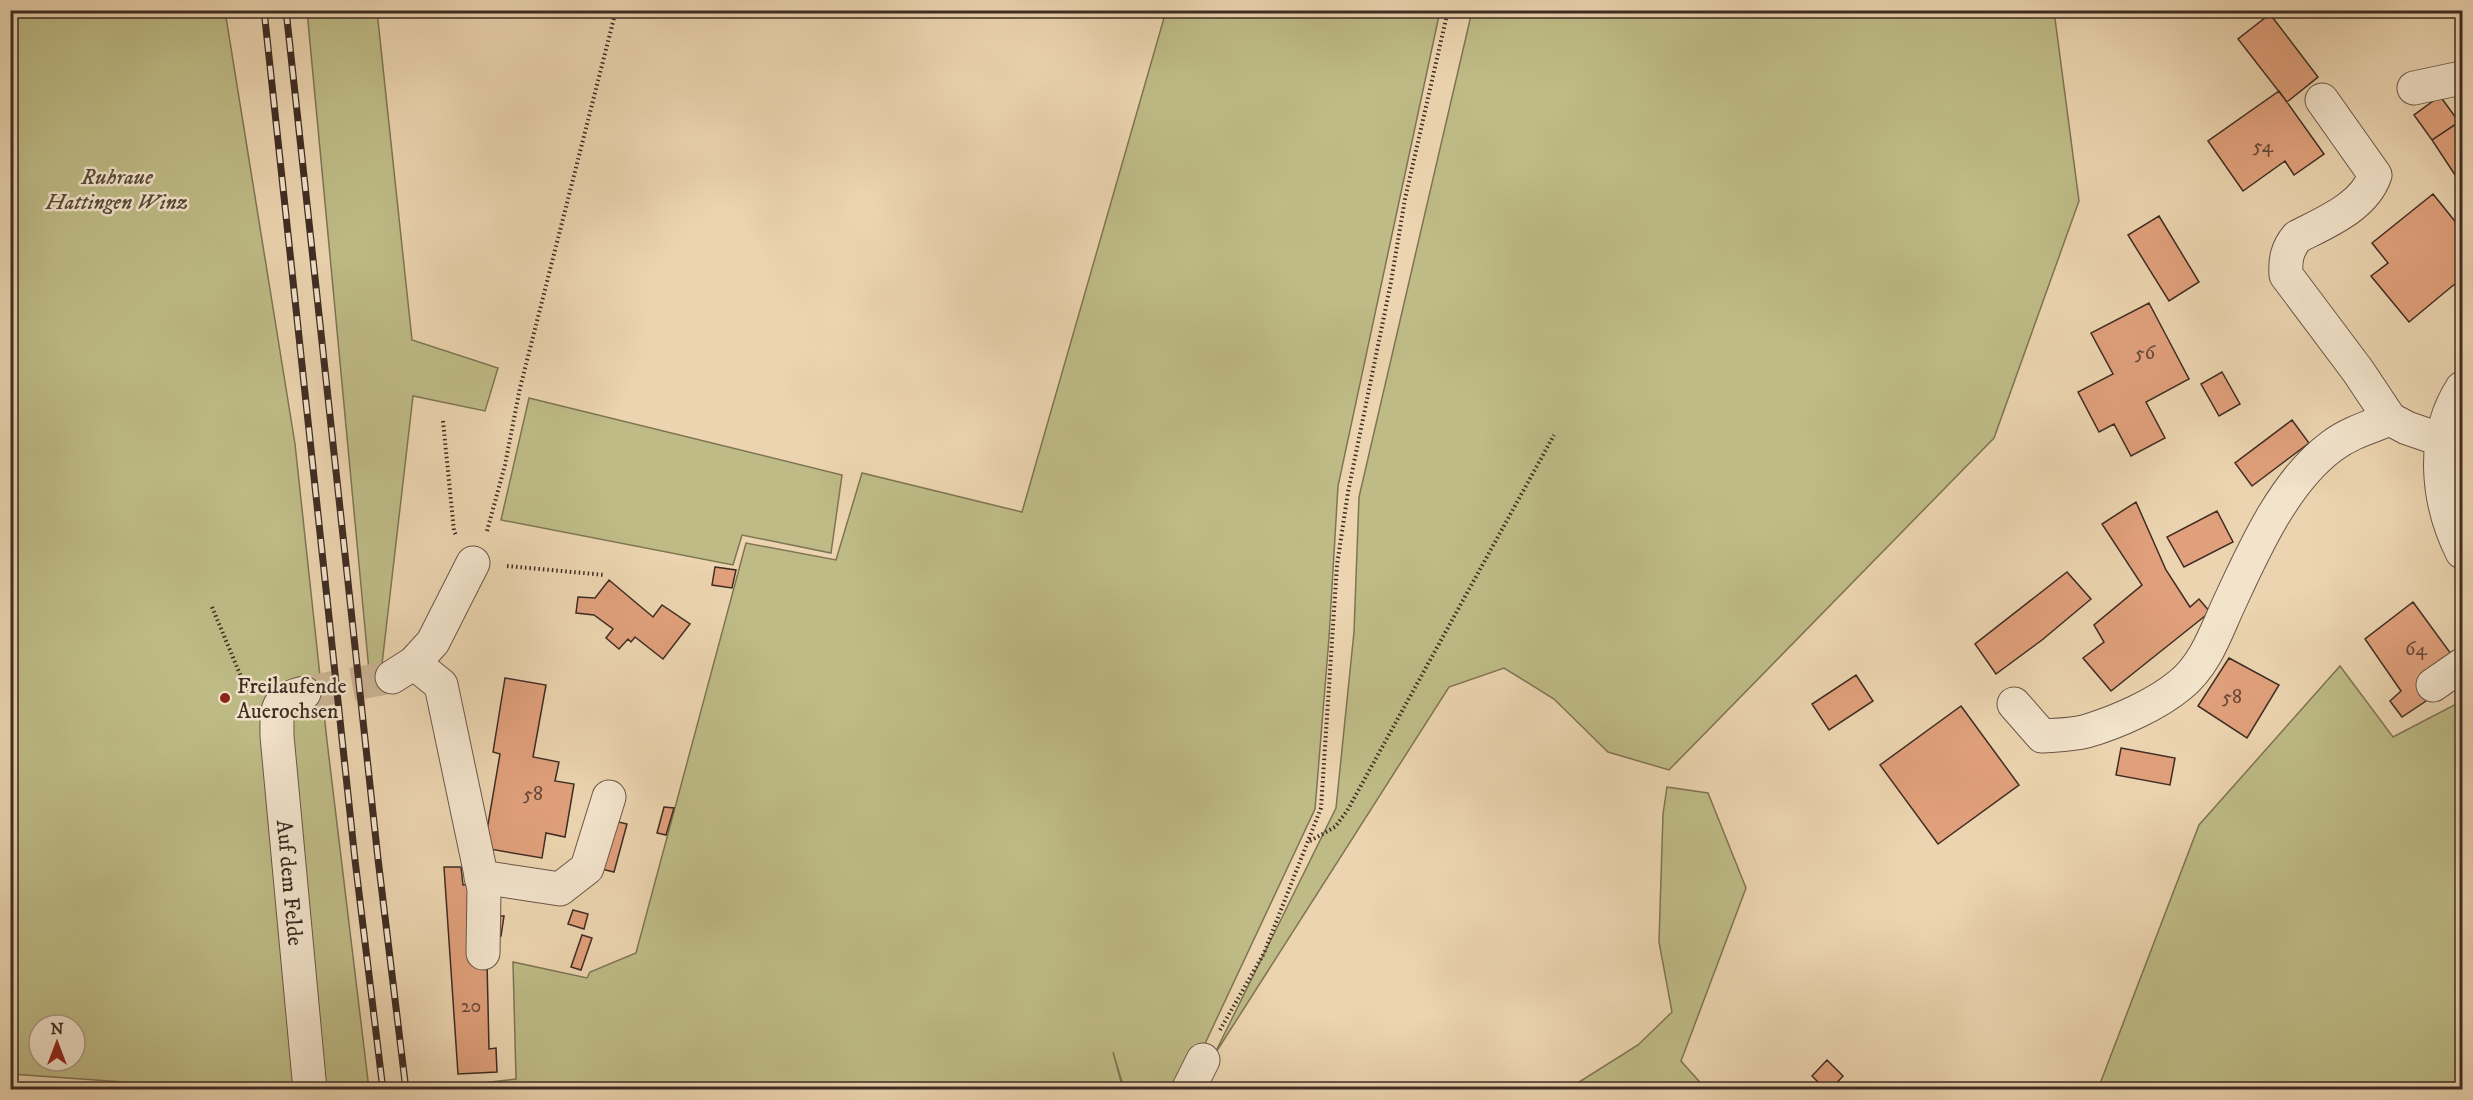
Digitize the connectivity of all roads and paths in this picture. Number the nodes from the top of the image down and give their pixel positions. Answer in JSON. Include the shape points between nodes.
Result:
{"nodes":[{"id":1,"x":616,"y":10,"type":"edge"},
{"id":2,"x":1448,"y":10,"type":"edge"},
{"id":3,"x":2463,"y":80,"type":"edge"},
{"id":4,"x":2414,"y":88,"type":"dead end"},
{"id":5,"x":2322,"y":100,"type":"dead end"},
{"id":6,"x":2463,"y":388,"type":"edge"},
{"id":7,"x":2390,"y":419,"type":"junction"},
{"id":8,"x":443,"y":421,"type":"dead end"},
{"id":9,"x":1554,"y":435,"type":"dead end"},
{"id":10,"x":2442,"y":440,"type":"junction"},
{"id":11,"x":2463,"y":552,"type":"edge"},
{"id":12,"x":473,"y":563,"type":"junction"},
{"id":13,"x":605,"y":575,"type":"dead end"},
{"id":14,"x":212,"y":607,"type":"dead end"},
{"id":15,"x":2463,"y":665,"type":"edge"},
{"id":16,"x":2433,"y":685,"type":"dead end"},
{"id":17,"x":304,"y":693,"type":"tunnel mouth"},
{"id":18,"x":2014,"y":704,"type":"dead end"},
{"id":19,"x":277,"y":736,"type":"junction"},
{"id":20,"x":609,"y":797,"type":"dead end"},
{"id":21,"x":1310,"y":841,"type":"junction"},
{"id":22,"x":481,"y":877,"type":"junction"},
{"id":23,"x":483,"y":953,"type":"dead end"},
{"id":24,"x":1203,"y":1060,"type":"joint"},
{"id":25,"x":310,"y":1089,"type":"edge"},
{"id":26,"x":1188,"y":1089,"type":"edge"}],
"edges":[{"from":1,"to":12,"type":"path","via":[[520,388],[505,465],[485,536]]},
{"from":2,"to":21,"type":"path","via":[[1405,199],[1348,492],[1337,566],[1324,788]]},
{"from":3,"to":4,"type":"street"},
{"from":5,"to":7,"type":"street","via":[[2375,175],[2370,188],[2353,205],[2297,237],[2285,262],[2286,275]]},
{"from":6,"to":10,"type":"street","via":[[2451,409]]},
{"from":7,"to":10,"type":"street"},
{"from":7,"to":18,"type":"street","via":[[2331,446],[2292,489],[2255,546],[2206,654],[2182,684],[2152,704],[2086,731],[2042,736]]},
{"from":8,"to":12,"type":"path","via":[[454,531]]},
{"from":9,"to":21,"type":"path","via":[[1347,811],[1335,827]]},
{"from":10,"to":11,"type":"street","via":[[2441,483]]},
{"from":12,"to":13,"type":"path"},
{"from":12,"to":22,"type":"street","via":[[433,642],[403,670],[441,685]]},
{"from":14,"to":19,"type":"path","via":[[256,711]]},
{"from":15,"to":16,"type":"street"},
{"from":17,"to":19,"type":"street","name":"Auf dem Felde","via":[[284,699],[279,706]]},
{"from":19,"to":25,"type":"street","name":"Auf dem Felde"},
{"from":20,"to":22,"type":"street","via":[[587,868],[560,889]]},
{"from":21,"to":24,"type":"path","via":[[1264,953]]},
{"from":22,"to":23,"type":"street"},
{"from":24,"to":26,"type":"street"}]}
